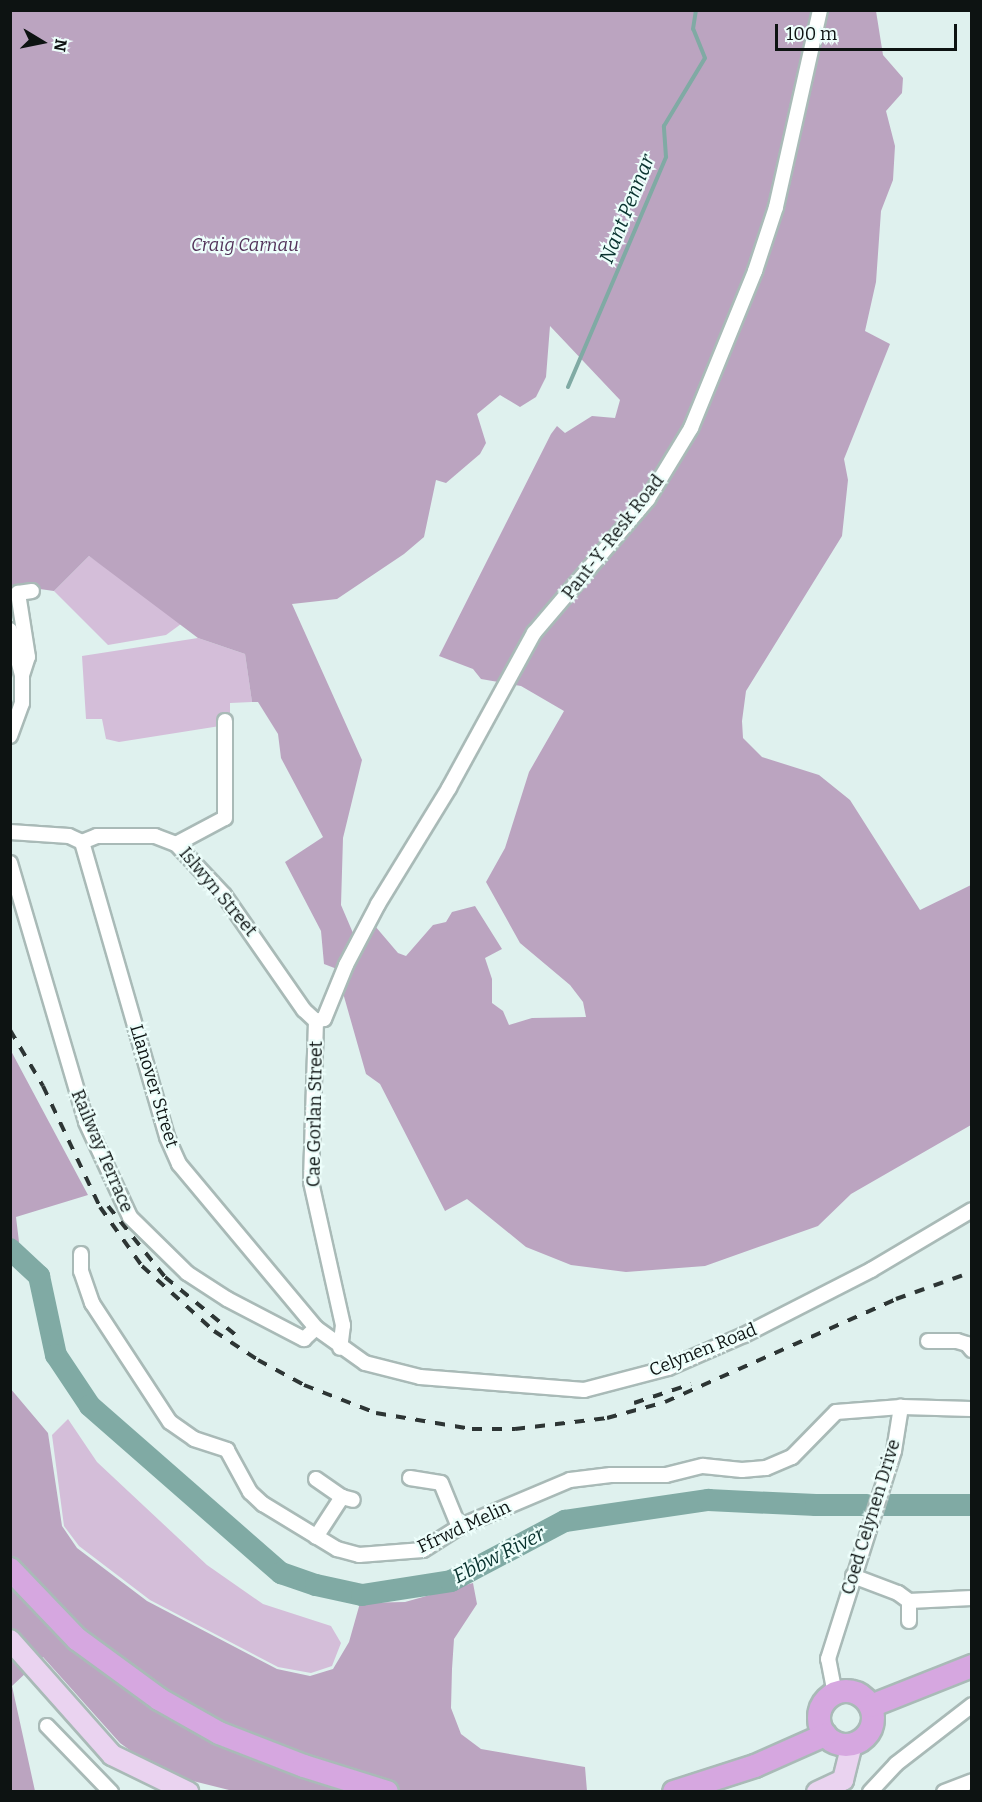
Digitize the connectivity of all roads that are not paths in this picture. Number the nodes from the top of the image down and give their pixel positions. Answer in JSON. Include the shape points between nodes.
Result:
{"nodes":[{"id":1,"x":820,"y":10,"type":"edge"},
{"id":2,"x":32,"y":591,"type":"dead end"},
{"id":3,"x":10,"y":630,"type":"edge"},
{"id":4,"x":22,"y":675,"type":"junction"},
{"id":5,"x":225,"y":721,"type":"dead end"},
{"id":6,"x":11,"y":732,"type":"edge"},
{"id":7,"x":10,"y":832,"type":"edge"},
{"id":8,"x":82,"y":842,"type":"junction"},
{"id":9,"x":176,"y":844,"type":"junction"},
{"id":10,"x":10,"y":863,"type":"edge"},
{"id":11,"x":316,"y":1021,"type":"junction"},
{"id":12,"x":972,"y":1210,"type":"edge"},
{"id":13,"x":81,"y":1254,"type":"dead end"},
{"id":14,"x":316,"y":1328,"type":"junction"},
{"id":15,"x":928,"y":1341,"type":"dead end"},
{"id":16,"x":970,"y":1343,"type":"edge"},
{"id":17,"x":340,"y":1348,"type":"junction"},
{"id":18,"x":901,"y":1407,"type":"junction"},
{"id":19,"x":972,"y":1409,"type":"edge"},
{"id":20,"x":410,"y":1478,"type":"dead end"},
{"id":21,"x":316,"y":1479,"type":"dead end"},
{"id":22,"x":459,"y":1527,"type":"junction"},
{"id":23,"x":316,"y":1537,"type":"junction"},
{"id":24,"x":10,"y":1569,"type":"edge"},
{"id":25,"x":853,"y":1576,"type":"junction"},
{"id":26,"x":972,"y":1598,"type":"edge"},
{"id":27,"x":909,"y":1601,"type":"junction"},
{"id":28,"x":909,"y":1621,"type":"dead end"},
{"id":29,"x":10,"y":1640,"type":"edge"},
{"id":30,"x":972,"y":1666,"type":"edge"},
{"id":31,"x":835,"y":1694,"type":"junction"},
{"id":32,"x":972,"y":1705,"type":"edge"},
{"id":33,"x":871,"y":1706,"type":"junction"},
{"id":34,"x":47,"y":1726,"type":"dead end"},
{"id":35,"x":825,"y":1735,"type":"junction"},
{"id":36,"x":852,"y":1745,"type":"junction"},
{"id":37,"x":972,"y":1781,"type":"edge"},
{"id":38,"x":111,"y":1791,"type":"edge"},
{"id":39,"x":188,"y":1791,"type":"edge"},
{"id":40,"x":387,"y":1791,"type":"edge"},
{"id":41,"x":674,"y":1791,"type":"edge"},
{"id":42,"x":817,"y":1791,"type":"edge"},
{"id":43,"x":870,"y":1791,"type":"edge"},
{"id":44,"x":944,"y":1791,"type":"edge"}],
"edges":[{"from":1,"to":11,"type":"street","name":"Pant-Y-Resk Road","via":[[776,207],[755,271],[690,428],[648,499],[534,633],[449,788],[378,904],[346,964],[324,1019]]},
{"from":2,"to":4,"type":"street","via":[[18,593],[16,605],[28,657]]},
{"from":3,"to":4,"type":"street"},
{"from":4,"to":6,"type":"street","via":[[22,703]]},
{"from":5,"to":9,"type":"street","via":[[225,818]]},
{"from":7,"to":8,"type":"street","name":"Islwyn Street","via":[[69,836]]},
{"from":8,"to":9,"type":"street","name":"Islwyn Street","via":[[97,836],[155,836]]},
{"from":8,"to":14,"type":"street","name":"Llanover Street","via":[[164,1126],[179,1164]]},
{"from":9,"to":11,"type":"street","name":"Islwyn Street","via":[[224,895]]},
{"from":10,"to":14,"type":"street","name":"Railway Terrace","via":[[86,1122],[130,1217],[187,1273],[227,1299],[304,1339]]},
{"from":11,"to":17,"type":"street","name":"Cae Gorlan Street","via":[[311,1182],[344,1325]]},
{"from":12,"to":17,"type":"street","name":"Celynen Road","via":[[871,1270],[744,1335],[668,1368],[584,1390],[420,1377],[365,1363]]},
{"from":13,"to":23,"type":"street","name":"Ffrwd Melin","via":[[81,1271],[92,1303],[170,1422],[194,1439],[227,1450],[250,1492]]},
{"from":14,"to":17,"type":"street","name":"Llanover Street"},
{"from":15,"to":16,"type":"street"},
{"from":18,"to":19,"type":"street"},
{"from":18,"to":22,"type":"street","name":"Ffrwd Melin","via":[[836,1412],[792,1456],[766,1468],[703,1466],[666,1475],[570,1480]]},
{"from":18,"to":25,"type":"street","name":"Coed Celynen Drive","via":[[886,1475]]},
{"from":20,"to":22,"type":"street","via":[[445,1478]]},
{"from":21,"to":23,"type":"street","via":[[347,1499]]},
{"from":22,"to":23,"type":"street","name":"Ffrwd Melin","via":[[423,1550],[375,1556],[346,1552]]},
{"from":24,"to":40,"type":"main road","via":[[76,1639],[159,1699],[219,1732],[314,1769]]},
{"from":25,"to":27,"type":"street"},
{"from":25,"to":31,"type":"street","name":"Coed Celynen Drive","via":[[828,1659]]},
{"from":26,"to":27,"type":"street"},
{"from":27,"to":28,"type":"street"},
{"from":29,"to":39,"type":"main road","via":[[112,1755]]},
{"from":30,"to":33,"type":"main road"},
{"from":31,"to":33,"type":"main road","via":[[858,1693]]},
{"from":31,"to":35,"type":"main road","via":[[820,1711]]},
{"from":32,"to":43,"type":"street","via":[[896,1764]]},
{"from":33,"to":36,"type":"main road","via":[[870,1733]]},
{"from":34,"to":38,"type":"street"},
{"from":35,"to":36,"type":"main road","via":[[839,1745]]},
{"from":35,"to":41,"type":"main road","via":[[755,1766]]},
{"from":36,"to":42,"type":"main road","via":[[843,1780]]},
{"from":37,"to":44,"type":"street"}]}
